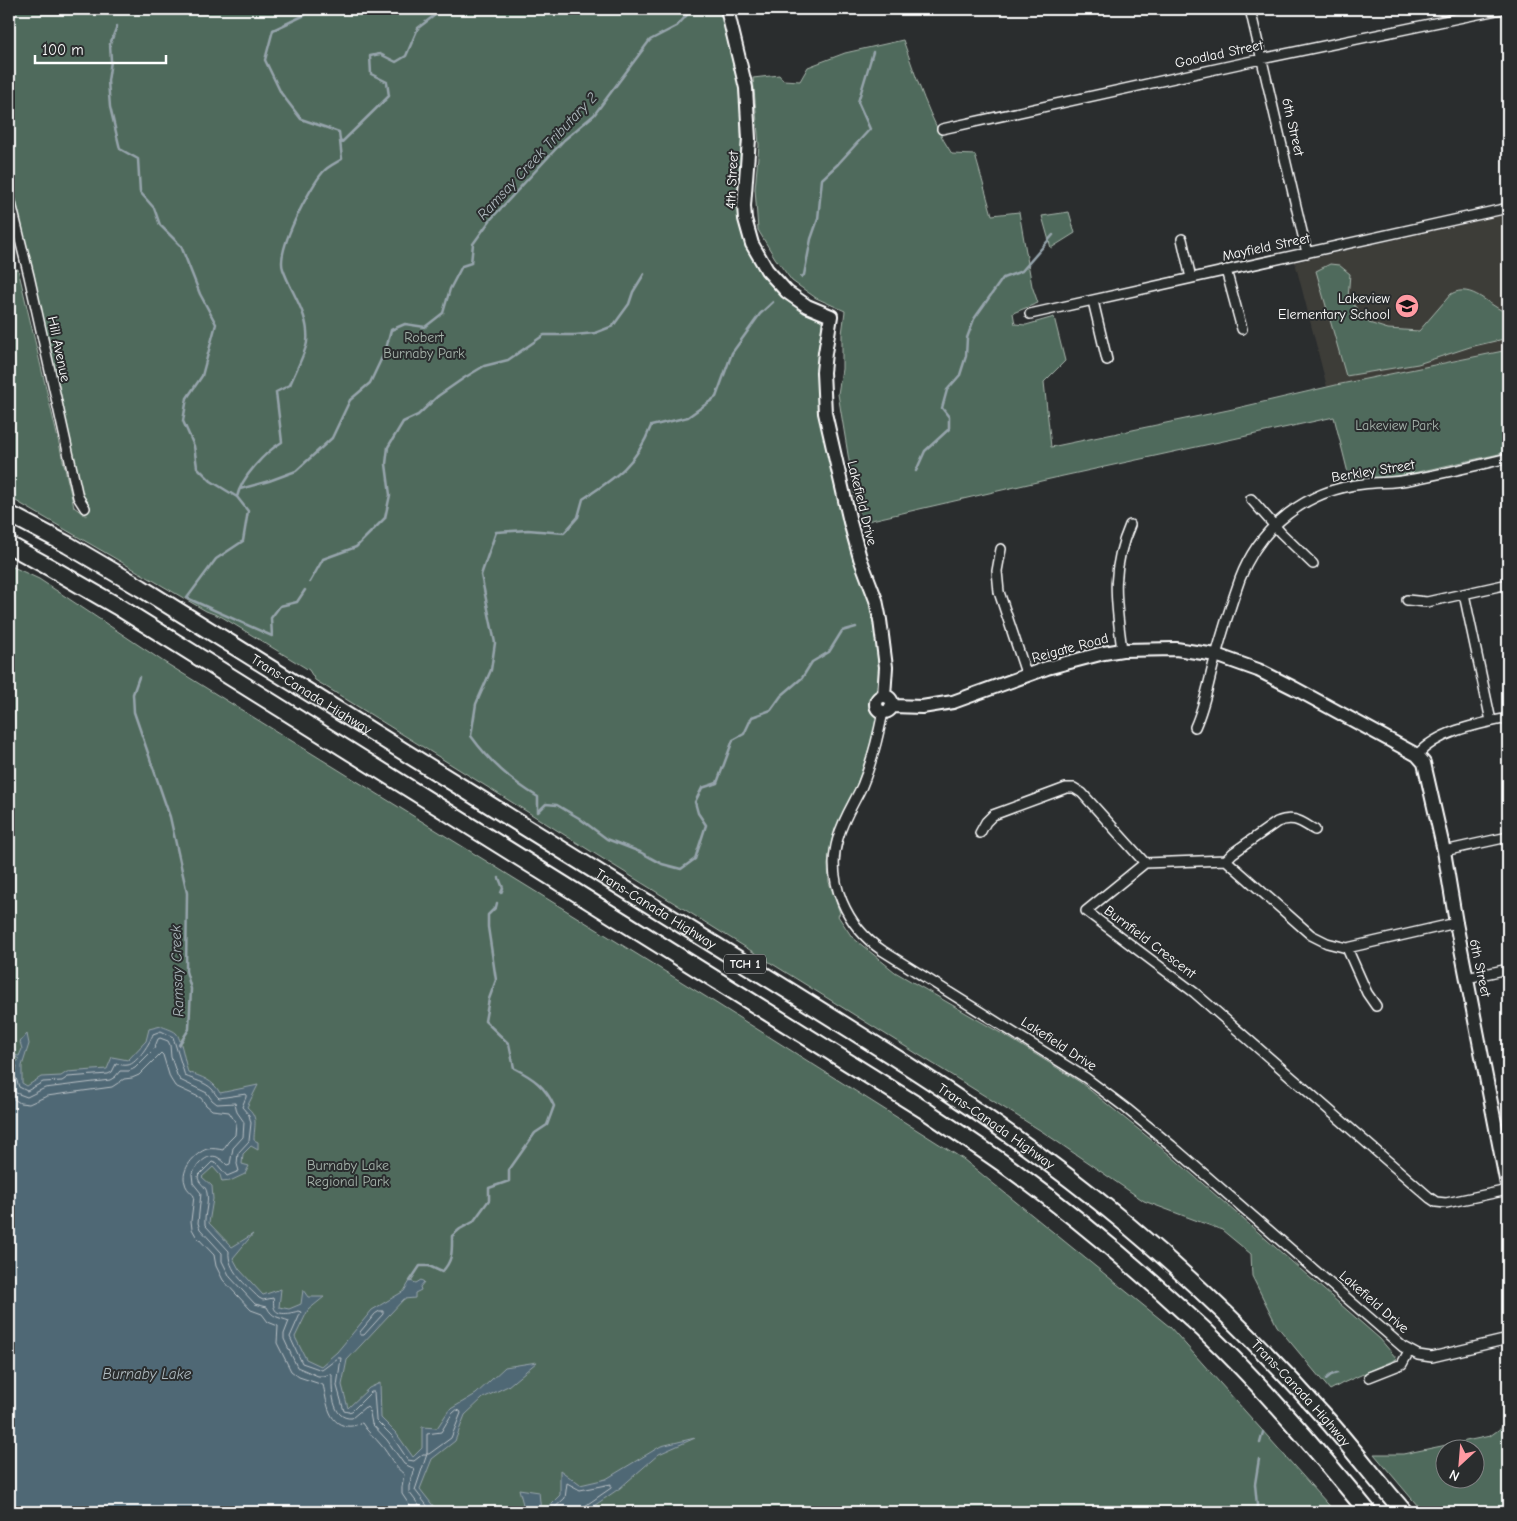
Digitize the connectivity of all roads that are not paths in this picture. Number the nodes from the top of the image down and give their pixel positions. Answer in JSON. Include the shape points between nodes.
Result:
{"nodes":[{"id":1,"x":727,"y":9,"type":"edge"},
{"id":2,"x":1250,"y":9,"type":"edge"},
{"id":3,"x":1502,"y":9,"type":"edge"},
{"id":4,"x":1262,"y":59,"type":"junction"},
{"id":5,"x":942,"y":129,"type":"dead end"},
{"id":6,"x":9,"y":194,"type":"edge"},
{"id":7,"x":1508,"y":208,"type":"edge"},
{"id":8,"x":1182,"y":239,"type":"dead end"},
{"id":9,"x":1307,"y":252,"type":"junction"},
{"id":10,"x":1226,"y":270,"type":"junction"},
{"id":11,"x":1191,"y":278,"type":"junction"},
{"id":12,"x":1093,"y":301,"type":"junction"},
{"id":13,"x":1030,"y":314,"type":"dead end"},
{"id":14,"x":831,"y":316,"type":"joint"},
{"id":15,"x":1242,"y":329,"type":"dead end"},
{"id":16,"x":1107,"y":360,"type":"dead end"},
{"id":17,"x":1508,"y":458,"type":"edge"},
{"id":18,"x":1251,"y":499,"type":"dead end"},
{"id":19,"x":85,"y":508,"type":"dead end"},
{"id":20,"x":9,"y":514,"type":"edge"},
{"id":21,"x":1130,"y":525,"type":"dead end"},
{"id":22,"x":1275,"y":525,"type":"junction"},
{"id":23,"x":9,"y":546,"type":"edge"},
{"id":24,"x":1001,"y":549,"type":"dead end"},
{"id":25,"x":1313,"y":564,"type":"dead end"},
{"id":26,"x":1508,"y":584,"type":"edge"},
{"id":27,"x":1464,"y":594,"type":"junction"},
{"id":28,"x":1408,"y":600,"type":"dead end"},
{"id":29,"x":1122,"y":650,"type":"junction"},
{"id":30,"x":1216,"y":655,"type":"junction"},
{"id":31,"x":1027,"y":676,"type":"junction"},
{"id":32,"x":887,"y":704,"type":"junction"},
{"id":33,"x":1508,"y":718,"type":"edge"},
{"id":34,"x":1491,"y":722,"type":"junction"},
{"id":35,"x":1196,"y":728,"type":"dead end"},
{"id":36,"x":1417,"y":755,"type":"junction"},
{"id":37,"x":1316,"y":830,"type":"dead end"},
{"id":38,"x":980,"y":833,"type":"dead end"},
{"id":39,"x":1508,"y":838,"type":"edge"},
{"id":40,"x":1444,"y":851,"type":"junction"},
{"id":41,"x":1226,"y":860,"type":"junction"},
{"id":42,"x":1144,"y":863,"type":"junction"},
{"id":43,"x":1456,"y":923,"type":"junction"},
{"id":44,"x":1347,"y":948,"type":"junction"},
{"id":45,"x":1508,"y":969,"type":"edge"},
{"id":46,"x":1468,"y":978,"type":"junction"},
{"id":47,"x":1376,"y":1006,"type":"dead end"},
{"id":48,"x":1504,"y":1146,"type":"edge"},
{"id":49,"x":1508,"y":1190,"type":"edge"},
{"id":50,"x":1508,"y":1339,"type":"edge"},
{"id":51,"x":1409,"y":1351,"type":"junction"},
{"id":52,"x":1369,"y":1376,"type":"dead end"},
{"id":53,"x":1368,"y":1512,"type":"edge"},
{"id":54,"x":1404,"y":1512,"type":"edge"}],
"edges":[{"from":1,"to":14,"type":"street","name":"4th Street","via":[[746,97],[749,140],[744,206],[752,244],[767,270],[787,292],[807,306]]},
{"from":2,"to":4,"type":"street","name":"6th Street"},
{"from":3,"to":4,"type":"street","name":"Goodlad Street"},
{"from":4,"to":5,"type":"street","name":"Goodlad Street"},
{"from":4,"to":9,"type":"street","name":"6th Street"},
{"from":6,"to":19,"type":"street","name":"Hill Avenue","via":[[78,496]]},
{"from":7,"to":9,"type":"street","name":"Mayfield Street"},
{"from":8,"to":11,"type":"street"},
{"from":9,"to":10,"type":"street","name":"Mayfield Street"},
{"from":10,"to":11,"type":"street","name":"Mayfield Street"},
{"from":10,"to":15,"type":"street"},
{"from":11,"to":12,"type":"street","name":"Mayfield Street"},
{"from":12,"to":13,"type":"street","name":"Mayfield Street"},
{"from":12,"to":16,"type":"street"},
{"from":14,"to":32,"type":"street","name":"Lakefield Drive","via":[[823,372],[826,413],[850,522],[876,600],[886,667]]},
{"from":17,"to":22,"type":"street","name":"Berkley Street","via":[[1410,480],[1335,490],[1306,501]]},
{"from":18,"to":22,"type":"street"},
{"from":20,"to":54,"type":"highway","name":"Trans-Canada Highway","number":"TCH 1","via":[[141,588],[846,1027],[996,1124],[1127,1225],[1227,1316],[1329,1423]]},
{"from":21,"to":29,"type":"street","via":[[1121,548],[1116,578]]},
{"from":22,"to":25,"type":"street"},
{"from":22,"to":30,"type":"street","name":"Berkley Street","via":[[1262,539],[1246,566]]},
{"from":23,"to":53,"type":"highway","name":"Trans-Canada Highway","number":"TCH 1","via":[[125,611],[926,1111],[1011,1169],[1103,1241],[1204,1330],[1309,1441]]},
{"from":24,"to":31,"type":"street","via":[[997,571],[999,592]]},
{"from":26,"to":27,"type":"street"},
{"from":27,"to":28,"type":"street","via":[[1427,602]]},
{"from":27,"to":34,"type":"street"},
{"from":29,"to":30,"type":"street","name":"Reigate Road","via":[[1160,648]]},
{"from":29,"to":31,"type":"street","name":"Reigate Road","via":[[1082,657]]},
{"from":30,"to":35,"type":"street","name":"Berkley Street"},
{"from":30,"to":36,"type":"street","name":"Reigate Road","via":[[1275,678]]},
{"from":31,"to":32,"type":"street","name":"Reigate Road","via":[[953,702],[922,707]]},
{"from":32,"to":51,"type":"street","name":"Lakefield Drive","via":[[869,769],[840,831],[835,850],[835,880],[839,896],[860,932],[882,951],[1086,1078],[1127,1109]]},
{"from":33,"to":34,"type":"street"},
{"from":34,"to":36,"type":"street","via":[[1450,734]]},
{"from":36,"to":40,"type":"street","name":"6th Street","via":[[1426,769]]},
{"from":37,"to":41,"type":"street","via":[[1294,819],[1282,820]]},
{"from":38,"to":42,"type":"street","via":[[993,815],[1066,788],[1074,788]]},
{"from":39,"to":40,"type":"street"},
{"from":40,"to":43,"type":"street","name":"6th Street"},
{"from":41,"to":42,"type":"street"},
{"from":41,"to":44,"type":"street","via":[[1311,935]]},
{"from":42,"to":49,"type":"street","name":"Burnfield Crescent","via":[[1086,911],[1195,993],[1436,1202],[1446,1203]]},
{"from":43,"to":44,"type":"street"},
{"from":43,"to":46,"type":"street","name":"6th Street"},
{"from":44,"to":47,"type":"street"},
{"from":45,"to":46,"type":"street"},
{"from":46,"to":48,"type":"street","name":"6th Street"},
{"from":48,"to":49,"type":"street","name":"6th Street"},
{"from":50,"to":51,"type":"street","via":[[1439,1356]]},
{"from":51,"to":52,"type":"street","via":[[1396,1367]]}]}
